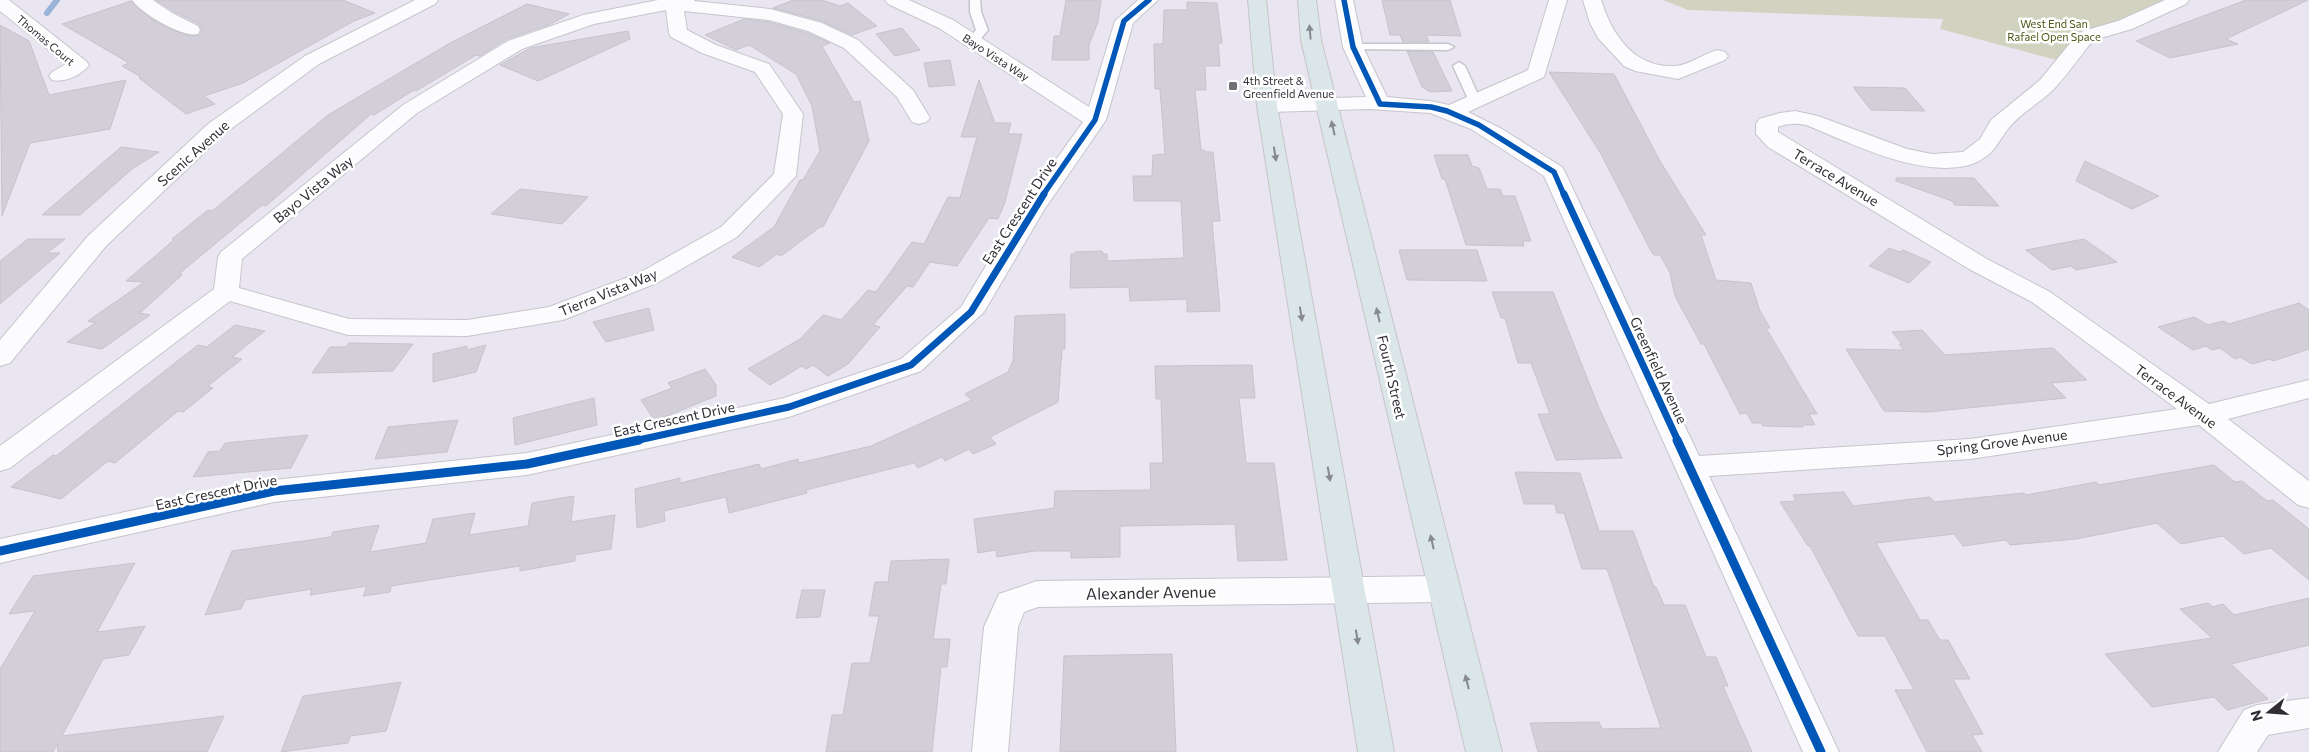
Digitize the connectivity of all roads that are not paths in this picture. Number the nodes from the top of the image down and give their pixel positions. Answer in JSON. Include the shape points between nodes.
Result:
{"nodes":[{"id":1,"x":140,"y":0,"type":"edge"},
{"id":2,"x":429,"y":0,"type":"edge"},
{"id":3,"x":894,"y":0,"type":"edge"},
{"id":4,"x":975,"y":0,"type":"edge"},
{"id":5,"x":1149,"y":0,"type":"edge"},
{"id":6,"x":1257,"y":0,"type":"edge"},
{"id":7,"x":1307,"y":0,"type":"edge"},
{"id":8,"x":1344,"y":0,"type":"edge"},
{"id":9,"x":1558,"y":0,"type":"edge"},
{"id":10,"x":1592,"y":0,"type":"edge"},
{"id":11,"x":2180,"y":0,"type":"edge"},
{"id":12,"x":677,"y":1,"type":"edge"},
{"id":13,"x":0,"y":2,"type":"edge"},
{"id":14,"x":190,"y":30,"type":"dead end"},
{"id":15,"x":972,"y":42,"type":"junction"},
{"id":16,"x":1353,"y":47,"type":"junction"},
{"id":17,"x":1448,"y":47,"type":"dead end"},
{"id":18,"x":1718,"y":56,"type":"dead end"},
{"id":19,"x":1459,"y":66,"type":"dead end"},
{"id":20,"x":59,"y":76,"type":"dead end"},
{"id":21,"x":1475,"y":101,"type":"junction"},
{"id":22,"x":1380,"y":104,"type":"junction"},
{"id":23,"x":1328,"y":105,"type":"junction"},
{"id":24,"x":1267,"y":106,"type":"junction"},
{"id":25,"x":1449,"y":113,"type":"junction"},
{"id":26,"x":919,"y":118,"type":"dead end"},
{"id":27,"x":1095,"y":120,"type":"junction"},
{"id":28,"x":226,"y":292,"type":"junction"},
{"id":29,"x":0,"y":357,"type":"edge"},
{"id":30,"x":2309,"y":389,"type":"edge"},
{"id":31,"x":2204,"y":415,"type":"junction"},
{"id":32,"x":0,"y":461,"type":"edge"},
{"id":33,"x":1691,"y":467,"type":"junction"},
{"id":34,"x":2309,"y":497,"type":"edge"},
{"id":35,"x":0,"y":551,"type":"edge"},
{"id":36,"x":1349,"y":589,"type":"junction"},
{"id":37,"x":1443,"y":589,"type":"junction"},
{"id":38,"x":2309,"y":713,"type":"edge"},
{"id":39,"x":990,"y":752,"type":"edge"},
{"id":40,"x":1376,"y":752,"type":"edge"},
{"id":41,"x":1484,"y":752,"type":"edge"},
{"id":42,"x":1821,"y":752,"type":"edge"},
{"id":43,"x":2236,"y":752,"type":"edge"}],
"edges":[{"from":1,"to":14,"type":"street"},
{"from":2,"to":29,"type":"street","name":"Scenic Avenue","via":[[312,60],[216,129],[96,241]]},
{"from":3,"to":15,"type":"street","name":"Bayo Vista Way","via":[[946,24]]},
{"from":4,"to":15,"type":"lane","via":[[975,14],[982,30]]},
{"from":5,"to":27,"type":"street","name":"East Crescent Drive","via":[[1124,21]]},
{"from":6,"to":24,"type":"main road"},
{"from":23,"to":7,"type":"main road","name":"Fourth Street","one_way":true,"via":[[1311,40]]},
{"from":8,"to":16,"type":"street"},
{"from":9,"to":21,"type":"street","via":[[1537,73]]},
{"from":10,"to":18,"type":"street","via":[[1605,34],[1631,62],[1642,67],[1678,73]]},
{"from":11,"to":31,"type":"street","name":"Terrace Avenue","via":[[2083,40],[2047,84],[1999,125],[1989,143],[1970,157],[1932,161],[1901,155],[1811,120],[1795,117],[1767,124],[1767,134],[1978,264],[2041,297]]},
{"from":12,"to":26,"type":"street","name":"Bayo Vista Way","via":[[721,11],[770,14],[815,26],[851,44],[906,94]]},
{"from":12,"to":28,"type":"street","name":"Bayo Vista Way","via":[[590,19],[515,45],[410,110],[230,257]]},
{"from":12,"to":28,"type":"street","name":"Tierra Vista Way","via":[[678,33],[708,49],[762,68],[793,114],[785,176],[729,232],[648,278],[554,314],[467,328],[348,327]]},
{"from":13,"to":20,"type":"street","name":"Thomas Court","via":[[78,65]]},
{"from":15,"to":27,"type":"street","name":"Bayo Vista Way"},
{"from":16,"to":17,"type":"lane"},
{"from":16,"to":22,"type":"street"},
{"from":19,"to":21,"type":"lane"},
{"from":21,"to":25,"type":"street"},
{"from":22,"to":23,"type":"street","name":"Greenfield Avenue"},
{"from":22,"to":25,"type":"street","name":"Greenfield Avenue","via":[[1431,107]]},
{"from":23,"to":24,"type":"street","name":"Greenfield Avenue"},
{"from":37,"to":23,"type":"main road","name":"Fourth Street","one_way":true},
{"from":24,"to":36,"type":"main road","one_way":true},
{"from":25,"to":33,"type":"street","name":"Greenfield Avenue","via":[[1495,133],[1554,172]]},
{"from":27,"to":35,"type":"street","name":"East Crescent Drive","via":[[1032,210],[971,312],[910,365],[789,406],[527,464],[274,491]]},
{"from":28,"to":32,"type":"street"},
{"from":30,"to":31,"type":"street","name":"Spring Grove Avenue"},
{"from":31,"to":33,"type":"street","name":"Spring Grove Avenue","via":[[1970,449]]},
{"from":31,"to":34,"type":"street","name":"Terrace Avenue"},
{"from":33,"to":42,"type":"street","name":"Greenfield Avenue"},
{"from":36,"to":37,"type":"street","name":"Alexander Avenue"},
{"from":36,"to":39,"type":"street","name":"Alexander Avenue","via":[[1038,594],[1011,604],[1001,627]]},
{"from":36,"to":40,"type":"main road","one_way":true},
{"from":41,"to":37,"type":"main road","name":"Fourth Street","one_way":true},
{"from":38,"to":43,"type":"street","via":[[2257,721]]}]}
